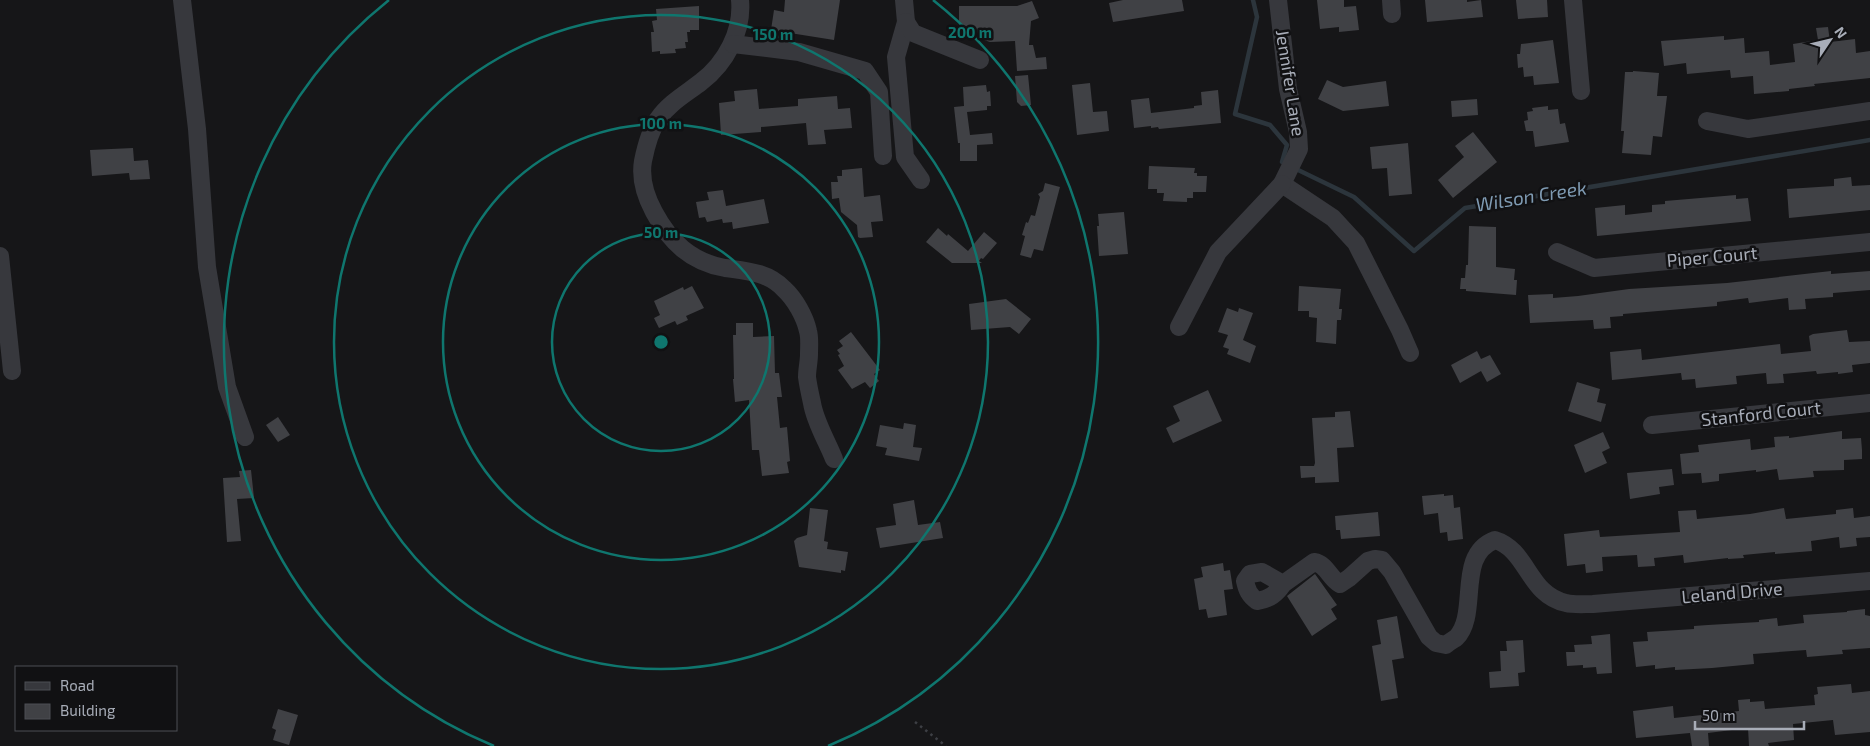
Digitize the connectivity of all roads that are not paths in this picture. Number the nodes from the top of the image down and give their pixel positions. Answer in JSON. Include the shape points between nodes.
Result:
{"nodes":[{"id":1,"x":182,"y":0,"type":"edge"},
{"id":2,"x":740,"y":0,"type":"edge"},
{"id":3,"x":904,"y":0,"type":"edge"},
{"id":4,"x":1278,"y":0,"type":"edge"},
{"id":5,"x":1573,"y":0,"type":"edge"},
{"id":6,"x":906,"y":22,"type":"junction"},
{"id":7,"x":733,"y":44,"type":"junction"},
{"id":8,"x":980,"y":60,"type":"dead end"},
{"id":9,"x":1581,"y":91,"type":"dead end"},
{"id":10,"x":1870,"y":111,"type":"edge"},
{"id":11,"x":1706,"y":121,"type":"dead end"},
{"id":12,"x":884,"y":156,"type":"dead end"},
{"id":13,"x":921,"y":180,"type":"dead end"},
{"id":14,"x":1284,"y":180,"type":"junction"},
{"id":15,"x":1870,"y":242,"type":"edge"},
{"id":16,"x":1557,"y":252,"type":"dead end"},
{"id":17,"x":0,"y":256,"type":"edge"},
{"id":18,"x":1179,"y":327,"type":"dead end"},
{"id":19,"x":1410,"y":353,"type":"dead end"},
{"id":20,"x":12,"y":371,"type":"dead end"},
{"id":21,"x":1870,"y":403,"type":"edge"},
{"id":22,"x":1652,"y":425,"type":"dead end"},
{"id":23,"x":245,"y":437,"type":"dead end"},
{"id":24,"x":834,"y":459,"type":"dead end"},
{"id":25,"x":1870,"y":581,"type":"edge"},
{"id":26,"x":1283,"y":584,"type":"dead end"}],
"edges":[{"from":1,"to":23,"type":"street","via":[[198,129],[207,266],[228,388]]},
{"from":2,"to":7,"type":"street","via":[[741,10]]},
{"from":3,"to":6,"type":"street"},
{"from":4,"to":14,"type":"street","name":"Jennifer Lane","via":[[1288,89],[1299,149]]},
{"from":5,"to":9,"type":"street"},
{"from":6,"to":8,"type":"street","via":[[913,33]]},
{"from":6,"to":13,"type":"street","via":[[896,57],[905,157]]},
{"from":7,"to":12,"type":"street","via":[[799,52],[865,71],[879,92]]},
{"from":7,"to":24,"type":"street","via":[[718,66],[659,118],[648,140],[642,164],[644,188],[664,231],[680,248],[703,262],[764,275],[784,289],[799,310],[809,332],[807,375],[812,406]]},
{"from":10,"to":11,"type":"street","via":[[1748,129]]},
{"from":14,"to":18,"type":"street","name":"Jennifer Lane","via":[[1218,252]]},
{"from":14,"to":19,"type":"street","via":[[1333,218],[1356,243]]},
{"from":15,"to":16,"type":"street","name":"Piper Court","via":[[1594,268]]},
{"from":17,"to":20,"type":"street"},
{"from":21,"to":22,"type":"street","name":"Stanford Court"},
{"from":25,"to":26,"type":"street","name":"Leland Drive","via":[[1593,604],[1565,603],[1544,592],[1514,551],[1495,540],[1477,556],[1472,566],[1465,618],[1456,638],[1446,644],[1436,643],[1429,637],[1382,560],[1368,561],[1340,584],[1323,565],[1314,562]]}]}
